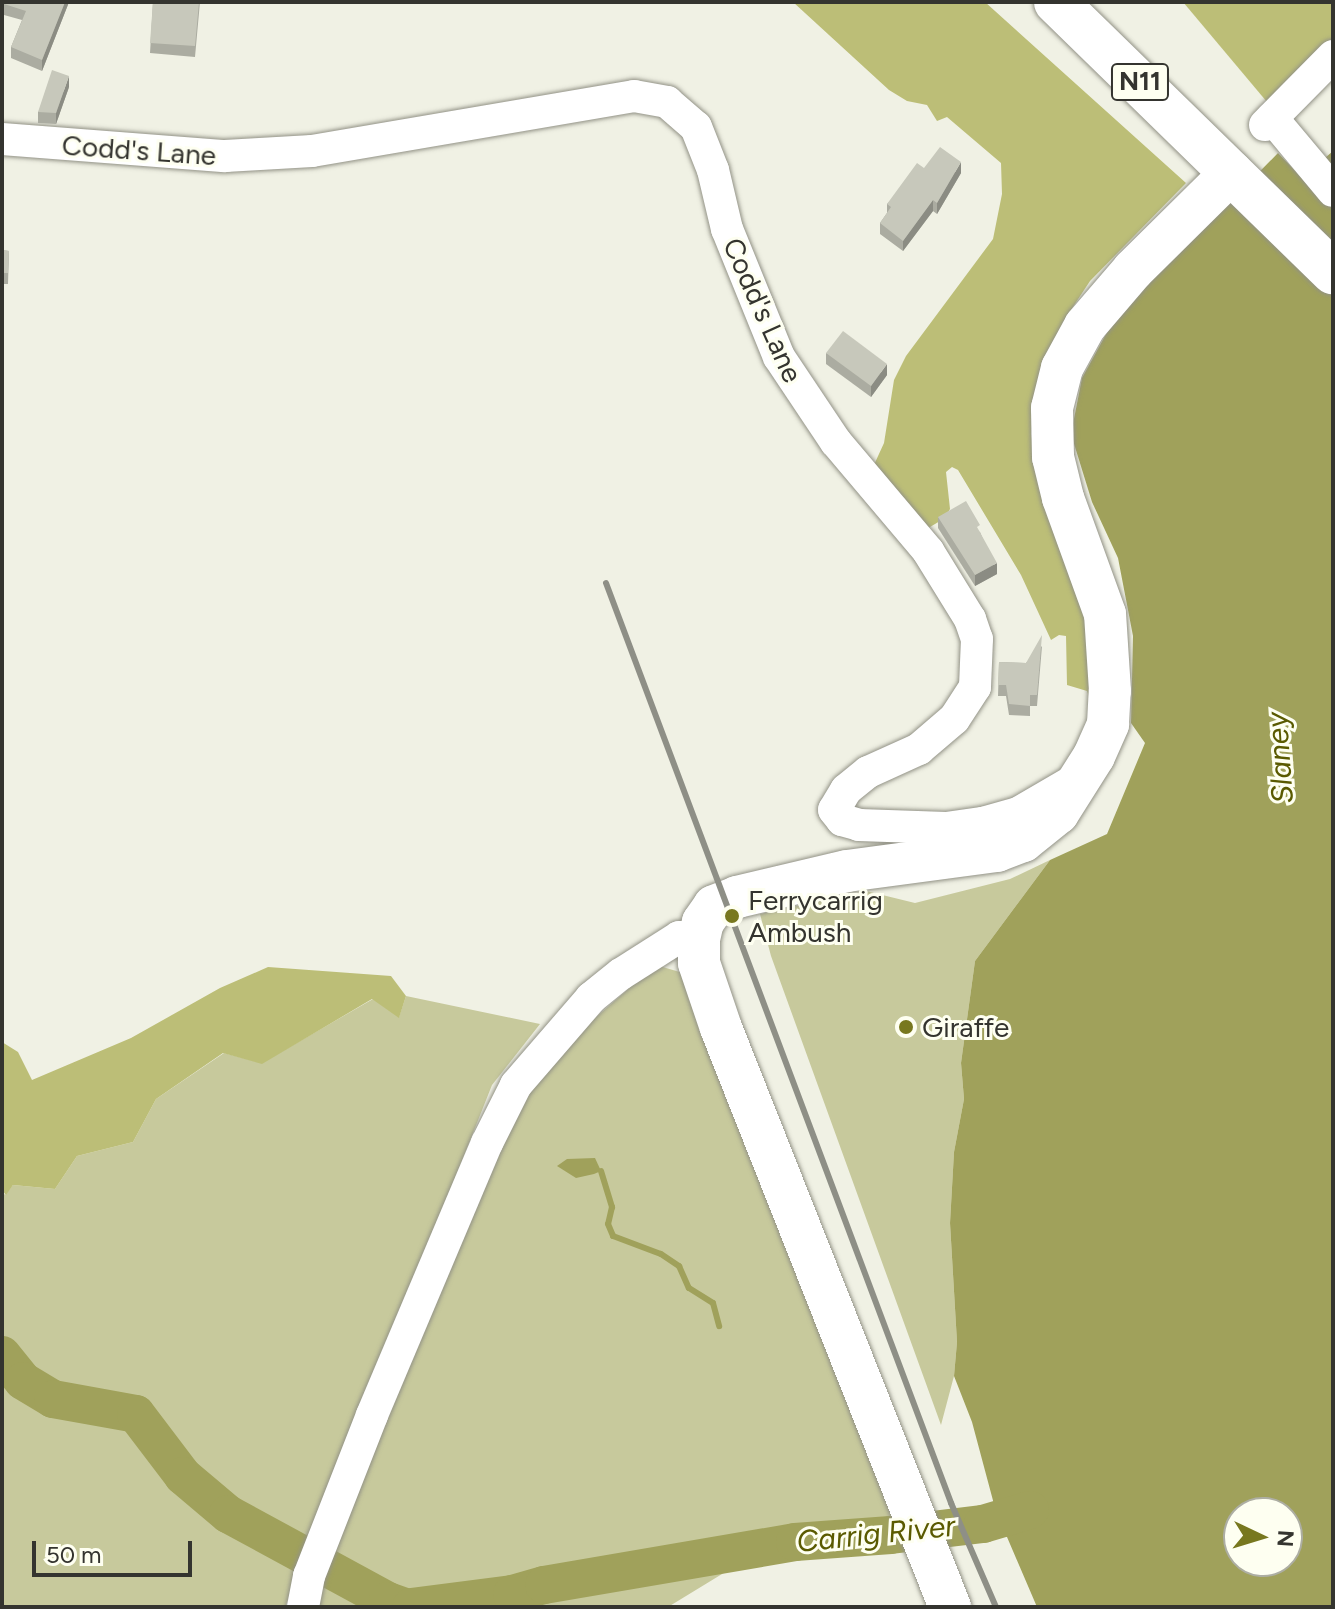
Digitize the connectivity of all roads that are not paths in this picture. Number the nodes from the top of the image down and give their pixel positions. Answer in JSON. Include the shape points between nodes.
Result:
{"nodes":[{"id":1,"x":1056,"y":2,"type":"edge"},
{"id":2,"x":1333,"y":56,"type":"edge"},
{"id":3,"x":2,"y":139,"type":"edge"},
{"id":4,"x":1239,"y":178,"type":"junction"},
{"id":5,"x":1333,"y":191,"type":"edge"},
{"id":6,"x":1333,"y":272,"type":"edge"},
{"id":7,"x":1085,"y":774,"type":"junction"},
{"id":8,"x":699,"y":939,"type":"junction"},
{"id":9,"x":306,"y":1592,"type":"edge"},
{"id":10,"x":950,"y":1607,"type":"edge"}],
"edges":[{"from":1,"to":4,"type":"highway","number":"N11"},
{"from":2,"to":5,"type":"street","via":[[1268,122]]},
{"from":3,"to":7,"type":"street","name":"Codd's Lane","via":[[225,156],[283,153],[634,96],[667,102],[696,127],[727,229],[779,357],[836,442],[928,551],[977,639],[975,687],[954,719],[919,749],[868,772],[846,790],[834,810],[842,820],[859,825],[971,825],[1018,813]]},
{"from":4,"to":6,"type":"highway","number":"N11"},
{"from":4,"to":7,"type":"main road","via":[[1133,270],[1085,326],[1062,368],[1052,408],[1053,457],[1105,614],[1110,652],[1108,724]]},
{"from":7,"to":8,"type":"main road","via":[[1058,813],[1023,841],[970,857],[847,871],[737,897],[714,906]]},
{"from":8,"to":9,"type":"street","via":[[679,937],[621,974],[591,998],[516,1085],[372,1415]]},
{"from":8,"to":10,"type":"main road","via":[[699,963],[721,1028]]}]}
